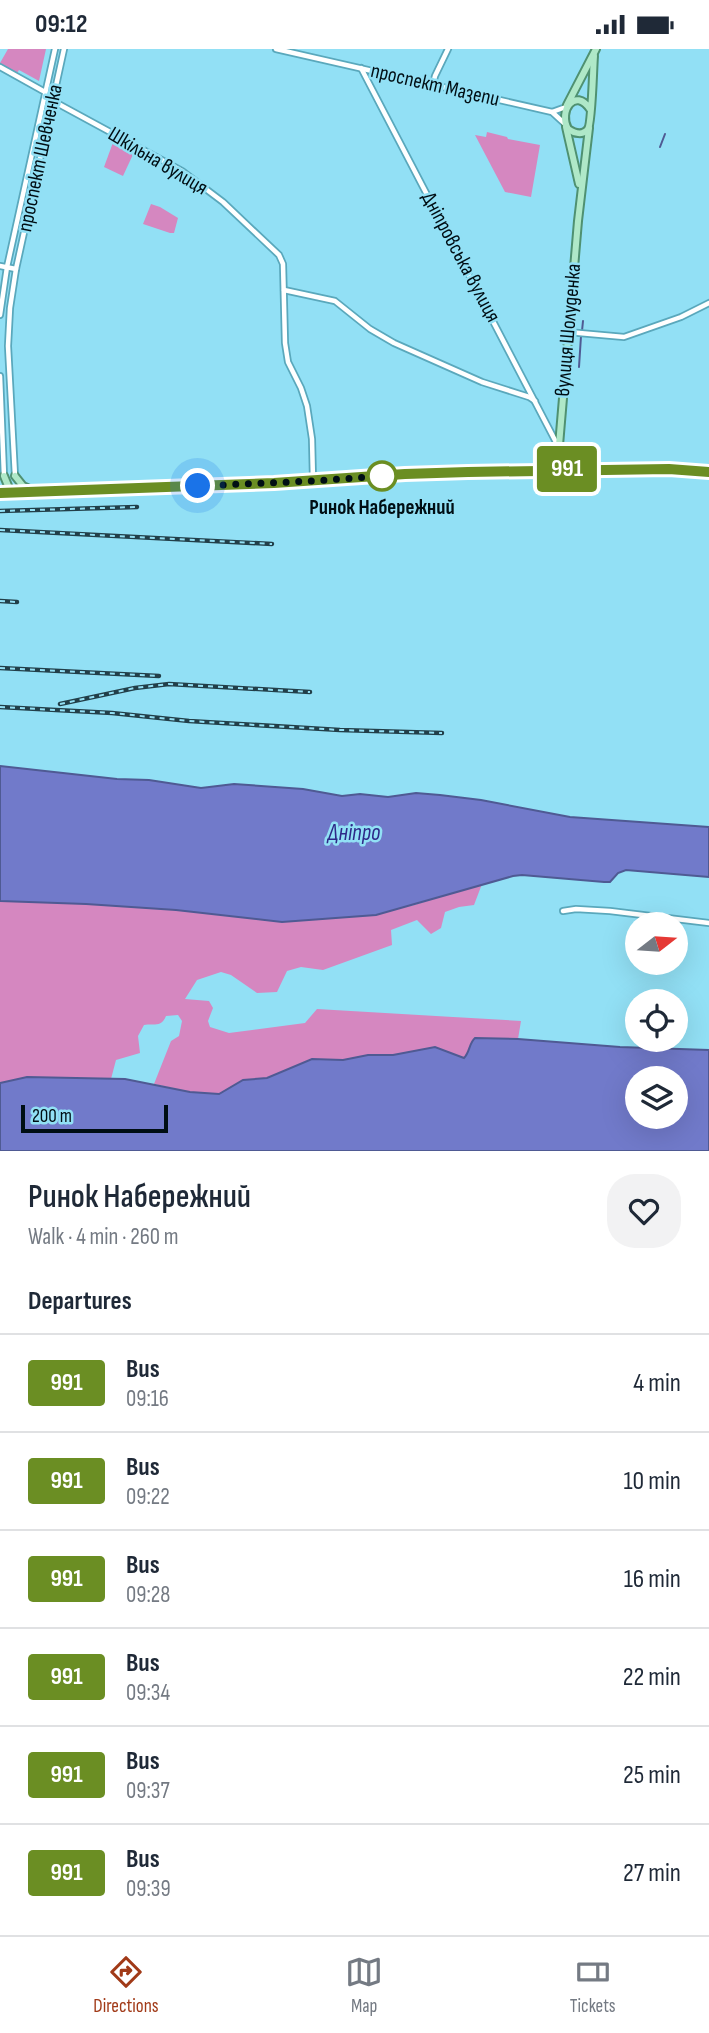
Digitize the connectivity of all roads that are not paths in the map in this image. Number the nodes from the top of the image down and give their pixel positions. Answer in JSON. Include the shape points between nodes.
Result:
{"nodes":[{"id":1,"x":55,"y":49,"type":"edge"},
{"id":2,"x":64,"y":49,"type":"edge"},
{"id":3,"x":276,"y":49,"type":"edge"},
{"id":4,"x":448,"y":49,"type":"edge"},
{"id":5,"x":595,"y":53,"type":"edge"},
{"id":6,"x":0,"y":67,"type":"edge"},
{"id":7,"x":361,"y":68,"type":"junction"},
{"id":8,"x":433,"y":84,"type":"junction"},
{"id":9,"x":46,"y":93,"type":"junction"},
{"id":10,"x":52,"y":100,"type":"junction"},
{"id":11,"x":566,"y":107,"type":"junction"},
{"id":12,"x":590,"y":109,"type":"junction"},
{"id":13,"x":552,"y":112,"type":"junction"},
{"id":14,"x":565,"y":124,"type":"junction"},
{"id":15,"x":589,"y":128,"type":"junction"},
{"id":16,"x":31,"y":160,"type":"junction"},
{"id":17,"x":40,"y":163,"type":"junction"},
{"id":18,"x":581,"y":191,"type":"junction"},
{"id":19,"x":0,"y":266,"type":"edge"},
{"id":20,"x":7,"y":268,"type":"junction"},
{"id":21,"x":16,"y":269,"type":"junction"},
{"id":22,"x":283,"y":290,"type":"junction"},
{"id":23,"x":709,"y":303,"type":"edge"},
{"id":24,"x":0,"y":315,"type":"edge"},
{"id":25,"x":568,"y":332,"type":"junction"},
{"id":26,"x":0,"y":376,"type":"edge"},
{"id":27,"x":536,"y":401,"type":"junction"},
{"id":28,"x":3,"y":444,"type":"junction"},
{"id":29,"x":13,"y":444,"type":"junction"},
{"id":30,"x":558,"y":446,"type":"junction"},
{"id":31,"x":557,"y":469,"type":"junction"},
{"id":32,"x":709,"y":471,"type":"edge"},
{"id":33,"x":4,"y":476,"type":"junction"},
{"id":34,"x":15,"y":476,"type":"junction"},
{"id":35,"x":313,"y":481,"type":"junction"},
{"id":36,"x":0,"y":484,"type":"edge"},
{"id":37,"x":36,"y":491,"type":"junction"},
{"id":38,"x":11,"y":492,"type":"junction"},
{"id":39,"x":0,"y":493,"type":"edge"},
{"id":40,"x":563,"y":911,"type":"dead end"},
{"id":41,"x":709,"y":922,"type":"edge"}],
"edges":[{"from":1,"to":9,"type":"street","name":"проспект Шевченка"},
{"from":2,"to":10,"type":"street","name":"проспект Шевченка"},
{"from":3,"to":7,"type":"street","name":"проспект Мазепи"},
{"from":4,"to":8,"type":"street"},
{"from":5,"to":11,"type":"main road"},
{"from":5,"to":12,"type":"main road"},
{"from":6,"to":9,"type":"street"},
{"from":7,"to":8,"type":"street","name":"проспект Мазепи"},
{"from":7,"to":27,"type":"street","name":"Дніпровська вулиця"},
{"from":8,"to":13,"type":"street","name":"проспект Мазепи"},
{"from":9,"to":16,"type":"street","name":"проспект Шевченка"},
{"from":10,"to":17,"type":"street","name":"проспект Шевченка"},
{"from":10,"to":22,"type":"street","name":"Шкільна вулиця","via":[[182,171],[216,197],[279,255]]},
{"from":11,"to":12,"type":"main road","via":[[581,101]]},
{"from":11,"to":13,"type":"street"},
{"from":11,"to":14,"type":"main road"},
{"from":12,"to":15,"type":"main road"},
{"from":13,"to":14,"type":"street","name":"проспект Мазепи"},
{"from":14,"to":15,"type":"main road","via":[[578,133]]},
{"from":14,"to":18,"type":"main road","name":"вулиця Шолуденка"},
{"from":15,"to":18,"type":"main road","name":"вулиця Шолуденка"},
{"from":16,"to":17,"type":"street"},
{"from":16,"to":20,"type":"street","name":"проспект Шевченка"},
{"from":17,"to":21,"type":"street","name":"проспект Шевченка"},
{"from":18,"to":25,"type":"main road","name":"вулиця Шолуденка"},
{"from":19,"to":20,"type":"street"},
{"from":20,"to":21,"type":"street"},
{"from":20,"to":24,"type":"street","name":"проспект Шевченка"},
{"from":21,"to":29,"type":"street","name":"проспект Шевченка","via":[[8,326]]},
{"from":22,"to":27,"type":"street","via":[[335,301],[394,342]]},
{"from":22,"to":35,"type":"street","via":[[288,362],[307,406]]},
{"from":23,"to":25,"type":"street","via":[[624,337]]},
{"from":25,"to":30,"type":"main road","name":"вулиця Шолуденка"},
{"from":26,"to":28,"type":"street"},
{"from":27,"to":30,"type":"street","name":"Дніпровська вулиця"},
{"from":28,"to":29,"type":"street"},
{"from":28,"to":33,"type":"street"},
{"from":29,"to":34,"type":"street","name":"проспект Шевченка"},
{"from":30,"to":31,"type":"main road","name":"вулиця Шолуденка"},
{"from":31,"to":32,"type":"main road"},
{"from":31,"to":35,"type":"main road"},
{"from":33,"to":36,"type":"main road"},
{"from":33,"to":38,"type":"main road"},
{"from":34,"to":37,"type":"main road"},
{"from":34,"to":38,"type":"main road"},
{"from":35,"to":37,"type":"main road"},
{"from":37,"to":38,"type":"main road"},
{"from":38,"to":39,"type":"main road"},
{"from":40,"to":41,"type":"street","via":[[610,911]]}]}
